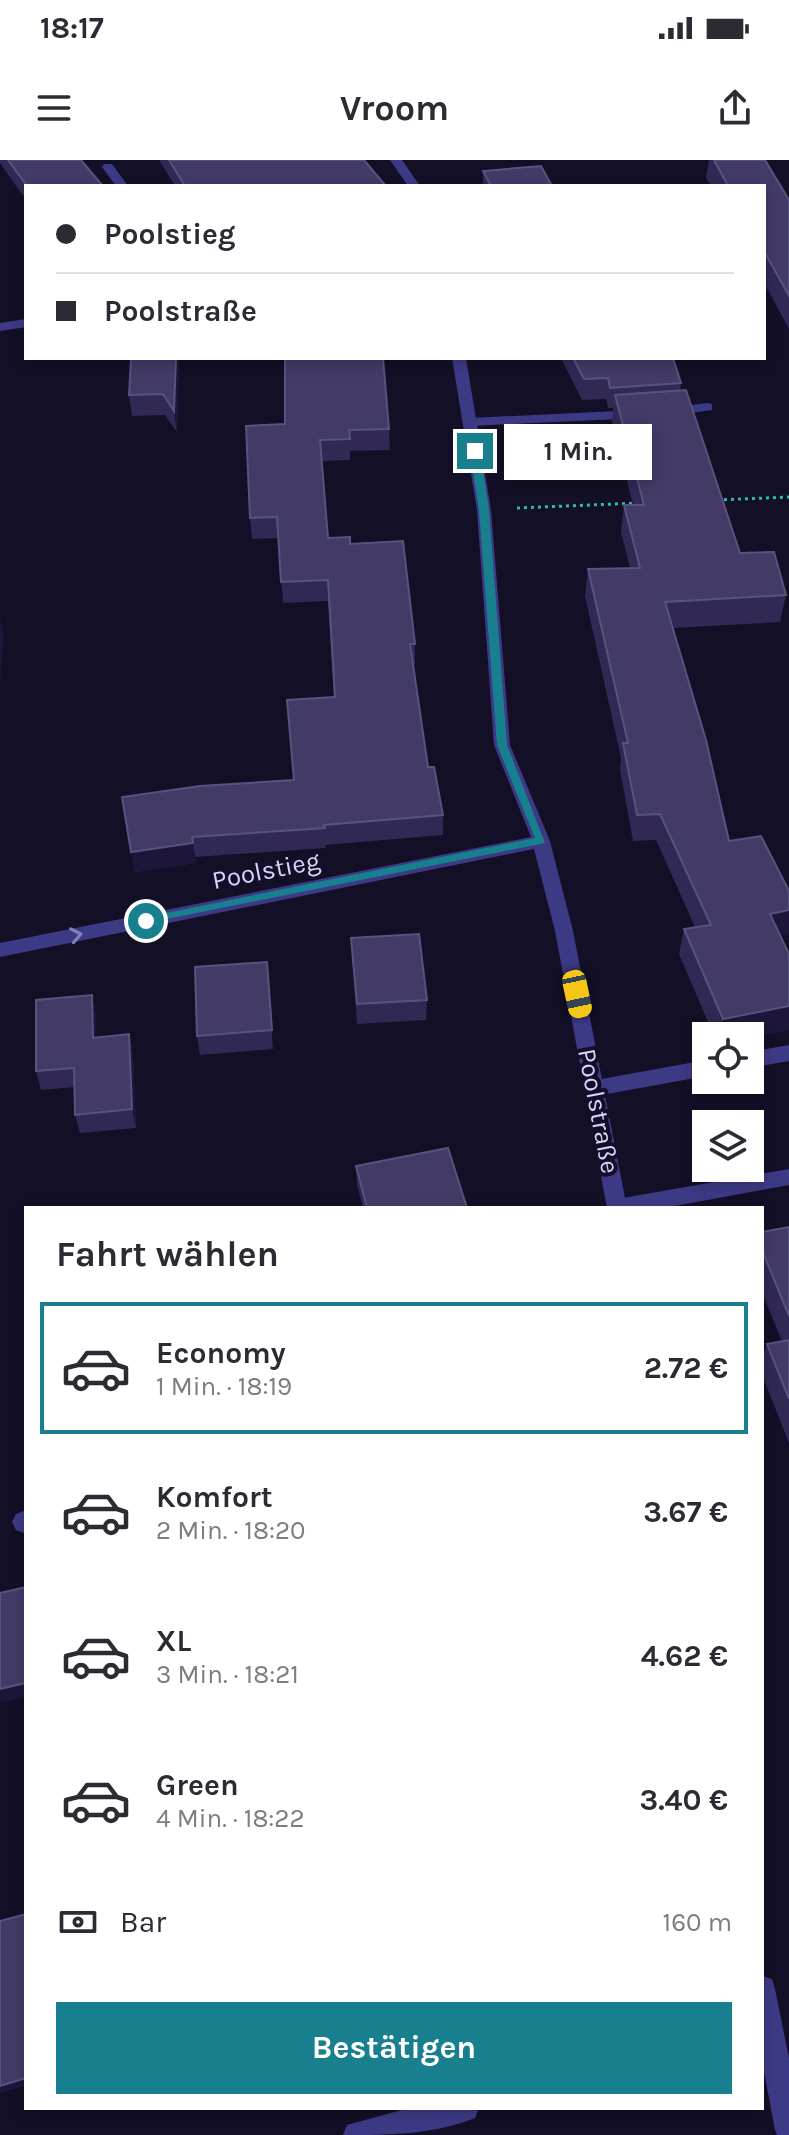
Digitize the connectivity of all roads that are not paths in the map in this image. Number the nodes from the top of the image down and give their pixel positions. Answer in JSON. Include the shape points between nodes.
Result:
{"nodes":[{"id":1,"x":396,"y":160,"type":"edge"},
{"id":2,"x":108,"y":167,"type":"dead end"},
{"id":3,"x":121,"y":184,"type":"edge"},
{"id":4,"x":413,"y":184,"type":"edge"},
{"id":5,"x":24,"y":323,"type":"edge"},
{"id":6,"x":0,"y":327,"type":"edge"},
{"id":7,"x":459,"y":360,"type":"edge"},
{"id":8,"x":707,"y":407,"type":"dead end"},
{"id":9,"x":470,"y":422,"type":"junction"},
{"id":10,"x":541,"y":841,"type":"junction"},
{"id":11,"x":0,"y":950,"type":"edge"},
{"id":12,"x":789,"y":1053,"type":"edge"},
{"id":13,"x":764,"y":1057,"type":"edge"},
{"id":14,"x":692,"y":1071,"type":"edge"},
{"id":15,"x":596,"y":1088,"type":"junction"},
{"id":16,"x":789,"y":1177,"type":"edge"},
{"id":17,"x":617,"y":1206,"type":"edge"},
{"id":18,"x":628,"y":1206,"type":"edge"},
{"id":19,"x":764,"y":2010,"type":"edge"},
{"id":20,"x":767,"y":2042,"type":"edge"},
{"id":21,"x":457,"y":2110,"type":"edge"},
{"id":22,"x":789,"y":2130,"type":"edge"},
{"id":23,"x":357,"y":2135,"type":"edge"}],
"edges":[{"from":1,"to":4,"type":"street"},
{"from":2,"to":3,"type":"street"},
{"from":5,"to":6,"type":"street"},
{"from":7,"to":9,"type":"street","name":"Poolstraße"},
{"from":8,"to":9,"type":"street"},
{"from":9,"to":10,"type":"street","name":"Poolstraße","via":[[484,510],[502,745]]},
{"from":11,"to":10,"type":"street","name":"Poolstieg","one_way":true},
{"from":10,"to":15,"type":"street","name":"Poolstraße"},
{"from":12,"to":13,"type":"street"},
{"from":14,"to":15,"type":"street"},
{"from":15,"to":17,"type":"street","name":"Poolstraße"},
{"from":16,"to":18,"type":"street"},
{"from":19,"to":20,"type":"street"},
{"from":20,"to":22,"type":"street"},
{"from":21,"to":23,"type":"street"}]}
